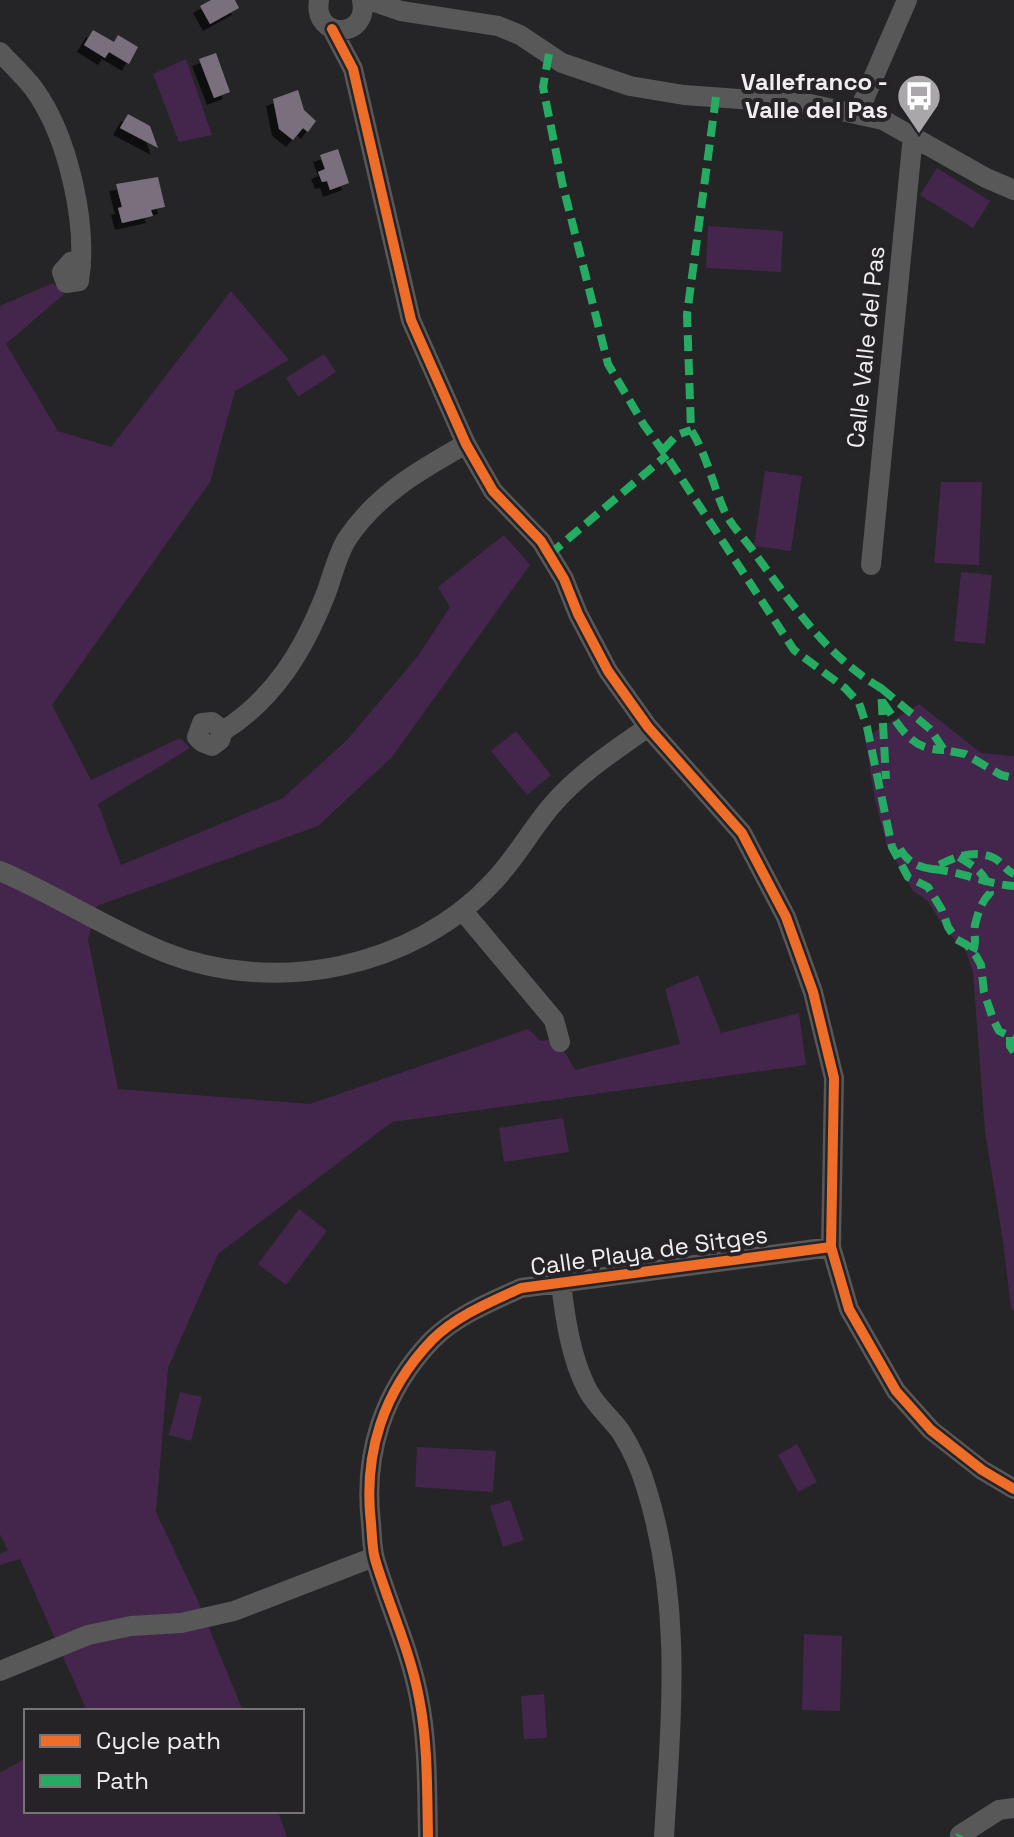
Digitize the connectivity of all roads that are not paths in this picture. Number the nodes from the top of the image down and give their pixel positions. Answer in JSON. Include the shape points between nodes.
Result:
{"nodes":[{"id":1,"x":319,"y":0,"type":"edge"},
{"id":2,"x":907,"y":0,"type":"edge"},
{"id":3,"x":364,"y":8,"type":"edge"},
{"id":4,"x":332,"y":29,"type":"junction"},
{"id":5,"x":0,"y":52,"type":"edge"},
{"id":6,"x":348,"y":55,"type":"junction"},
{"id":7,"x":858,"y":113,"type":"junction"},
{"id":8,"x":913,"y":135,"type":"junction"},
{"id":9,"x":1014,"y":190,"type":"edge"},
{"id":10,"x":81,"y":266,"type":"dead end"},
{"id":11,"x":466,"y":444,"type":"junction"},
{"id":12,"x":871,"y":565,"type":"dead end"},
{"id":13,"x":648,"y":727,"type":"junction"},
{"id":14,"x":223,"y":731,"type":"dead end"},
{"id":15,"x":0,"y":871,"type":"edge"},
{"id":16,"x":462,"y":910,"type":"junction"},
{"id":17,"x":560,"y":1042,"type":"dead end"},
{"id":18,"x":831,"y":1247,"type":"junction"},
{"id":19,"x":561,"y":1283,"type":"junction"},
{"id":20,"x":1014,"y":1489,"type":"edge"},
{"id":21,"x":374,"y":1557,"type":"junction"},
{"id":22,"x":0,"y":1671,"type":"edge"},
{"id":23,"x":1014,"y":1808,"type":"edge"},
{"id":24,"x":960,"y":1835,"type":"edge"},
{"id":25,"x":428,"y":1837,"type":"edge"},
{"id":26,"x":664,"y":1837,"type":"edge"}],
"edges":[{"from":1,"to":4,"type":"street","via":[[321,19]]},
{"from":2,"to":7,"type":"street"},
{"from":3,"to":4,"type":"street","via":[[348,29]]},
{"from":3,"to":6,"type":"street"},
{"from":3,"to":7,"type":"street","via":[[498,26],[562,63],[630,86]]},
{"from":4,"to":6,"type":"street"},
{"from":5,"to":10,"type":"street","via":[[35,90],[62,145],[79,209]]},
{"from":6,"to":11,"type":"street","via":[[411,320]]},
{"from":7,"to":8,"type":"street"},
{"from":8,"to":9,"type":"street"},
{"from":8,"to":12,"type":"street","name":"Calle Valle del Pas"},
{"from":11,"to":13,"type":"street","via":[[493,491],[541,541],[608,671]]},
{"from":11,"to":14,"type":"street","via":[[404,479],[370,509],[345,541],[304,644],[282,680]]},
{"from":13,"to":16,"type":"street","via":[[554,802],[495,881]]},
{"from":13,"to":18,"type":"street","via":[[742,833],[786,917],[813,992],[834,1078]]},
{"from":15,"to":16,"type":"street","via":[[164,952],[265,974],[341,967],[402,946]]},
{"from":16,"to":17,"type":"street","via":[[554,1020]]},
{"from":18,"to":19,"type":"street","name":"Calle Playa de Sitges"},
{"from":18,"to":20,"type":"street","via":[[849,1309],[896,1391],[931,1430]]},
{"from":19,"to":21,"type":"street","name":"Calle Playa de Sitges","via":[[521,1288],[476,1308],[433,1339],[398,1385],[375,1434],[367,1493]]},
{"from":19,"to":26,"type":"street","via":[[588,1390],[622,1434],[645,1485],[666,1563],[672,1631]]},
{"from":21,"to":22,"type":"street","via":[[234,1611],[88,1635]]},
{"from":21,"to":25,"type":"street","name":"Calle Playa de Sitges","via":[[419,1698]]},
{"from":23,"to":24,"type":"street","via":[[999,1810]]}]}
